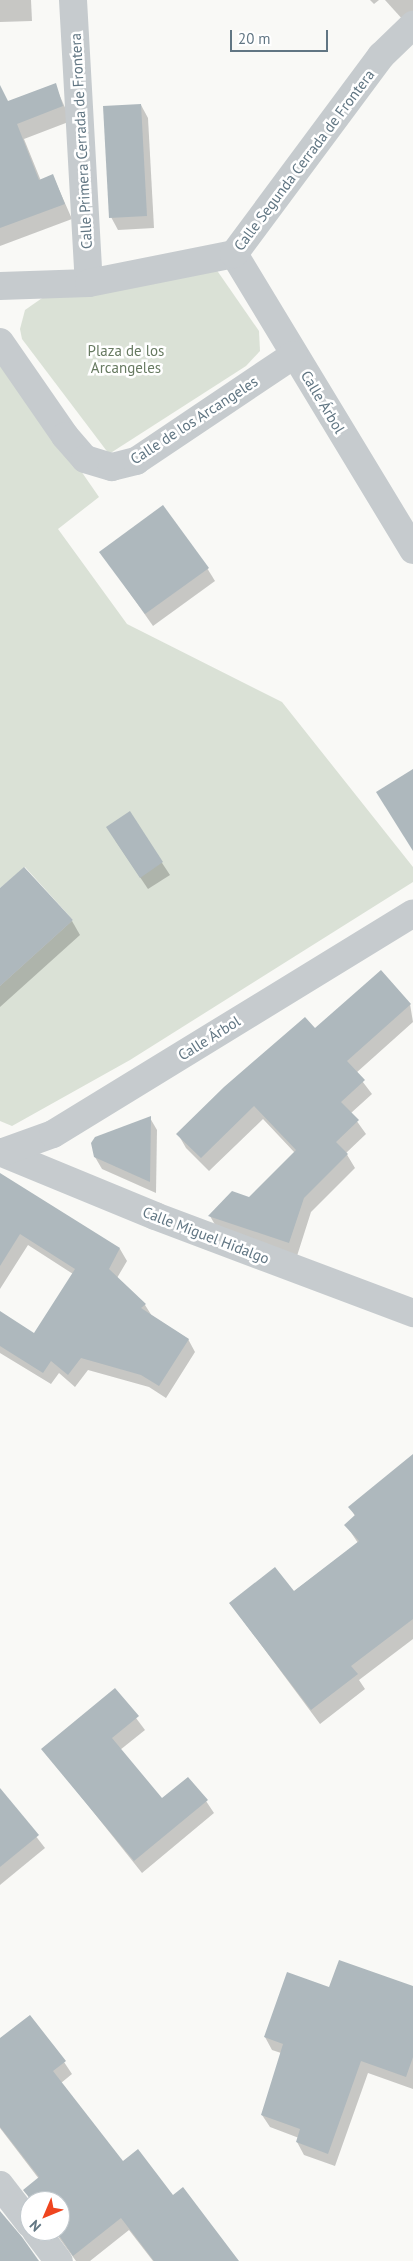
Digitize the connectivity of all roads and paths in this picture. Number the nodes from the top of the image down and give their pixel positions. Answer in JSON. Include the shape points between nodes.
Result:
{"nodes":[{"id":1,"x":73,"y":0,"type":"edge"},
{"id":2,"x":413,"y":25,"type":"edge"},
{"id":3,"x":234,"y":254,"type":"junction"},
{"id":4,"x":89,"y":283,"type":"junction"},
{"id":5,"x":0,"y":286,"type":"edge"},
{"id":6,"x":0,"y":342,"type":"edge"},
{"id":7,"x":294,"y":355,"type":"junction"},
{"id":8,"x":413,"y":550,"type":"edge"},
{"id":9,"x":413,"y":913,"type":"edge"},
{"id":10,"x":0,"y":1152,"type":"edge"},
{"id":11,"x":413,"y":1313,"type":"edge"},
{"id":12,"x":0,"y":2185,"type":"edge"},
{"id":13,"x":20,"y":2211,"type":"edge"},
{"id":14,"x":44,"y":2241,"type":"edge"},
{"id":15,"x":59,"y":2261,"type":"edge"}],
"edges":[{"from":1,"to":4,"type":"street","name":"Calle Primera Cerrada de Frontera"},
{"from":2,"to":3,"type":"street","name":"Calle Segunda Cerrada de Frontera","via":[[382,56]]},
{"from":3,"to":4,"type":"street","name":"Calle Segunda Cerrada de Frontera"},
{"from":3,"to":7,"type":"street","name":"Calle Árbol"},
{"from":4,"to":5,"type":"street","name":"Calle Segunda Cerrada de Frontera"},
{"from":6,"to":7,"type":"street","name":"Calle de los Arcangeles","via":[[65,436],[85,459],[112,467],[136,462]]},
{"from":7,"to":8,"type":"street","name":"Calle Árbol"},
{"from":9,"to":10,"type":"street","name":"Calle Árbol","via":[[53,1134]]},
{"from":10,"to":11,"type":"street","name":"Calle Miguel Hidalgo","via":[[155,1216]]},
{"from":12,"to":13,"type":"street"},
{"from":14,"to":15,"type":"street"}]}
